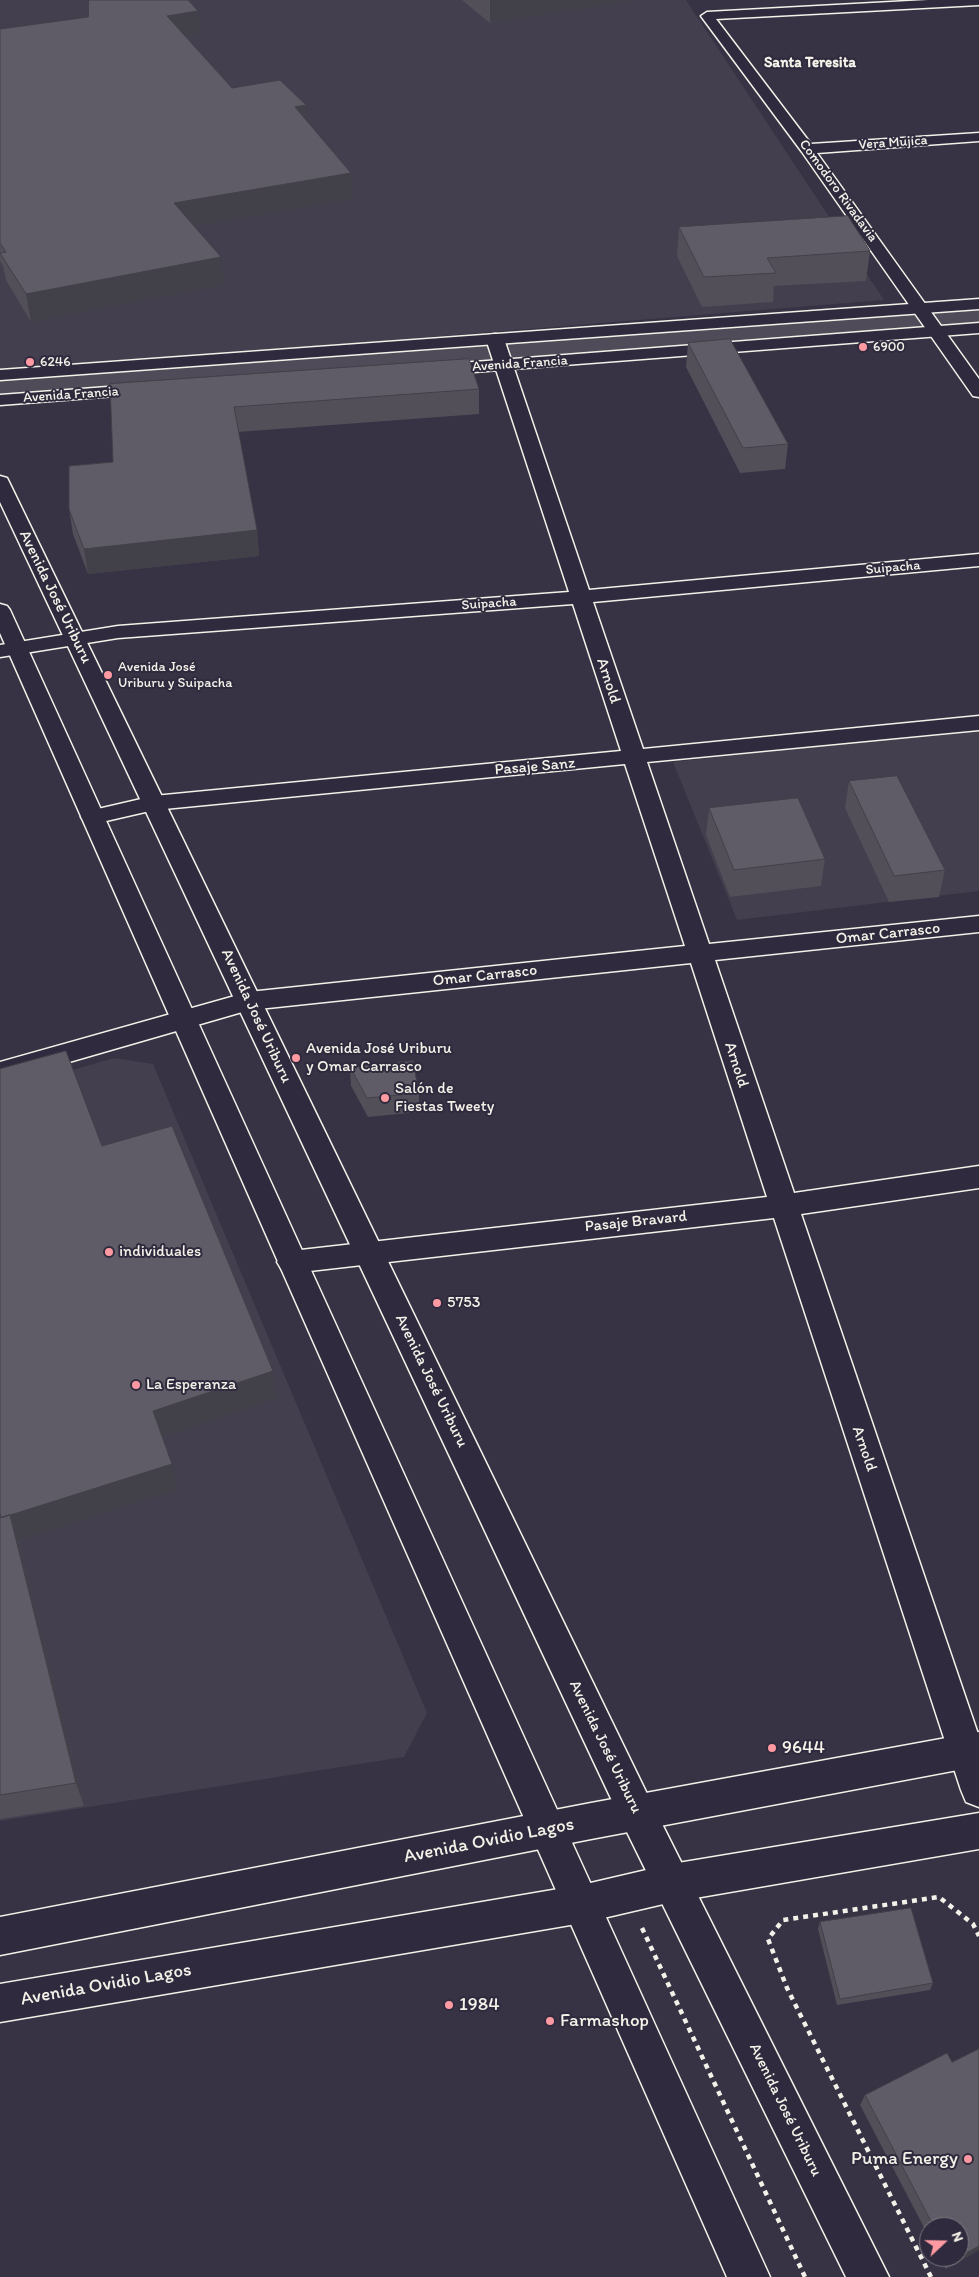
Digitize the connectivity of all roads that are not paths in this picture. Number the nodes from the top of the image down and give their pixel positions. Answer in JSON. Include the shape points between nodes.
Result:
{"nodes":[{"id":1,"x":979,"y":1,"type":"edge"},
{"id":2,"x":722,"y":2,"type":"dead end"},
{"id":3,"x":707,"y":16,"type":"junction"},
{"id":4,"x":979,"y":137,"type":"edge"},
{"id":5,"x":807,"y":148,"type":"junction"},
{"id":6,"x":979,"y":304,"type":"edge"},
{"id":7,"x":922,"y":308,"type":"junction"},
{"id":8,"x":979,"y":328,"type":"edge"},
{"id":9,"x":937,"y":332,"type":"junction"},
{"id":10,"x":495,"y":340,"type":"junction"},
{"id":11,"x":503,"y":365,"type":"junction"},
{"id":12,"x":414,"y":371,"type":"edge"},
{"id":13,"x":0,"y":375,"type":"edge"},
{"id":14,"x":169,"y":388,"type":"edge"},
{"id":15,"x":979,"y":392,"type":"edge"},
{"id":16,"x":0,"y":400,"type":"edge"},
{"id":17,"x":0,"y":482,"type":"edge"},
{"id":18,"x":979,"y":560,"type":"edge"},
{"id":19,"x":580,"y":597,"type":"junction"},
{"id":20,"x":0,"y":610,"type":"edge"},
{"id":21,"x":76,"y":639,"type":"junction"},
{"id":22,"x":9,"y":650,"type":"edge"},
{"id":23,"x":979,"y":723,"type":"edge"},
{"id":24,"x":633,"y":757,"type":"junction"},
{"id":25,"x":154,"y":803,"type":"junction"},
{"id":26,"x":93,"y":818,"type":"junction"},
{"id":27,"x":979,"y":924,"type":"edge"},
{"id":28,"x":699,"y":955,"type":"junction"},
{"id":29,"x":249,"y":1000,"type":"junction"},
{"id":30,"x":184,"y":1019,"type":"junction"},
{"id":31,"x":0,"y":1072,"type":"edge"},
{"id":32,"x":979,"y":1178,"type":"edge"},
{"id":33,"x":782,"y":1206,"type":"junction"},
{"id":34,"x":369,"y":1252,"type":"junction"},
{"id":35,"x":292,"y":1262,"type":"junction"},
{"id":36,"x":972,"y":1750,"type":"edge"},
{"id":37,"x":979,"y":1790,"type":"edge"},
{"id":38,"x":637,"y":1813,"type":"junction"},
{"id":39,"x":547,"y":1830,"type":"junction"},
{"id":40,"x":979,"y":1832,"type":"edge"},
{"id":41,"x":672,"y":1883,"type":"junction"},
{"id":42,"x":582,"y":1904,"type":"junction"},
{"id":43,"x":0,"y":1936,"type":"edge"},
{"id":44,"x":0,"y":2003,"type":"edge"},
{"id":45,"x":749,"y":2277,"type":"edge"},
{"id":46,"x":868,"y":2277,"type":"edge"}],
"edges":[{"from":1,"to":3,"type":"street"},
{"from":2,"to":3,"type":"street"},
{"from":3,"to":5,"type":"street","name":"Comodoro Rivadavia"},
{"from":4,"to":5,"type":"street","name":"Vera Mujíca"},
{"from":5,"to":7,"type":"street","name":"Comodoro Rivadavia"},
{"from":6,"to":7,"type":"street","name":"Avenida Francia"},
{"from":7,"to":9,"type":"street","name":"Comodoro Rivadavia"},
{"from":7,"to":10,"type":"street","name":"Avenida Francia"},
{"from":8,"to":9,"type":"street","name":"Avenida Francia"},
{"from":9,"to":11,"type":"street","name":"Avenida Francia"},
{"from":9,"to":15,"type":"street","name":"Comodoro Rivadavia"},
{"from":10,"to":11,"type":"street","name":"Arnold"},
{"from":10,"to":13,"type":"street","name":"Avenida Francia"},
{"from":11,"to":12,"type":"street","name":"Avenida Francia"},
{"from":11,"to":19,"type":"street","name":"Arnold"},
{"from":14,"to":16,"type":"street","name":"Avenida Francia"},
{"from":17,"to":21,"type":"street","name":"Avenida José Uriburu"},
{"from":18,"to":19,"type":"street","name":"Suipacha"},
{"from":19,"to":21,"type":"street","name":"Suipacha","via":[[118,632]]},
{"from":19,"to":24,"type":"street","name":"Arnold"},
{"from":20,"to":22,"type":"street"},
{"from":21,"to":22,"type":"street","name":"Suipacha"},
{"from":21,"to":25,"type":"street","name":"Avenida José Uriburu"},
{"from":22,"to":26,"type":"street"},
{"from":23,"to":24,"type":"street","name":"Pasaje Sanz"},
{"from":24,"to":25,"type":"street","name":"Pasaje Sanz"},
{"from":24,"to":28,"type":"street","name":"Arnold"},
{"from":25,"to":26,"type":"street","name":"Pasaje Sanz"},
{"from":25,"to":29,"type":"street","name":"Avenida José Uriburu"},
{"from":26,"to":30,"type":"street"},
{"from":27,"to":28,"type":"street","name":"Omar Carrasco"},
{"from":28,"to":29,"type":"street","name":"Omar Carrasco"},
{"from":28,"to":33,"type":"street","name":"Arnold"},
{"from":29,"to":30,"type":"street","name":"Omar Carrasco"},
{"from":29,"to":34,"type":"street","name":"Avenida José Uriburu"},
{"from":30,"to":31,"type":"street","name":"Omar Carrasco"},
{"from":30,"to":35,"type":"street"},
{"from":32,"to":33,"type":"street","name":"Pasaje Bravard"},
{"from":33,"to":34,"type":"street","name":"Pasaje Bravard"},
{"from":33,"to":36,"type":"street","name":"Arnold"},
{"from":34,"to":35,"type":"street","name":"Pasaje Bravard"},
{"from":34,"to":38,"type":"street","name":"Avenida José Uriburu"},
{"from":35,"to":39,"type":"street"},
{"from":36,"to":37,"type":"street","name":"Arnold"},
{"from":36,"to":38,"type":"street","name":"Avenida Ovidio Lagos"},
{"from":38,"to":39,"type":"street","name":"Avenida Ovidio Lagos"},
{"from":38,"to":41,"type":"street","name":"Avenida José Uriburu"},
{"from":39,"to":42,"type":"street"},
{"from":39,"to":43,"type":"street","name":"Avenida Ovidio Lagos"},
{"from":40,"to":41,"type":"street","name":"Avenida Ovidio Lagos"},
{"from":41,"to":42,"type":"street","name":"Avenida Ovidio Lagos"},
{"from":41,"to":46,"type":"street","name":"Avenida José Uriburu"},
{"from":42,"to":44,"type":"street","name":"Avenida Ovidio Lagos"},
{"from":42,"to":45,"type":"street"}]}
